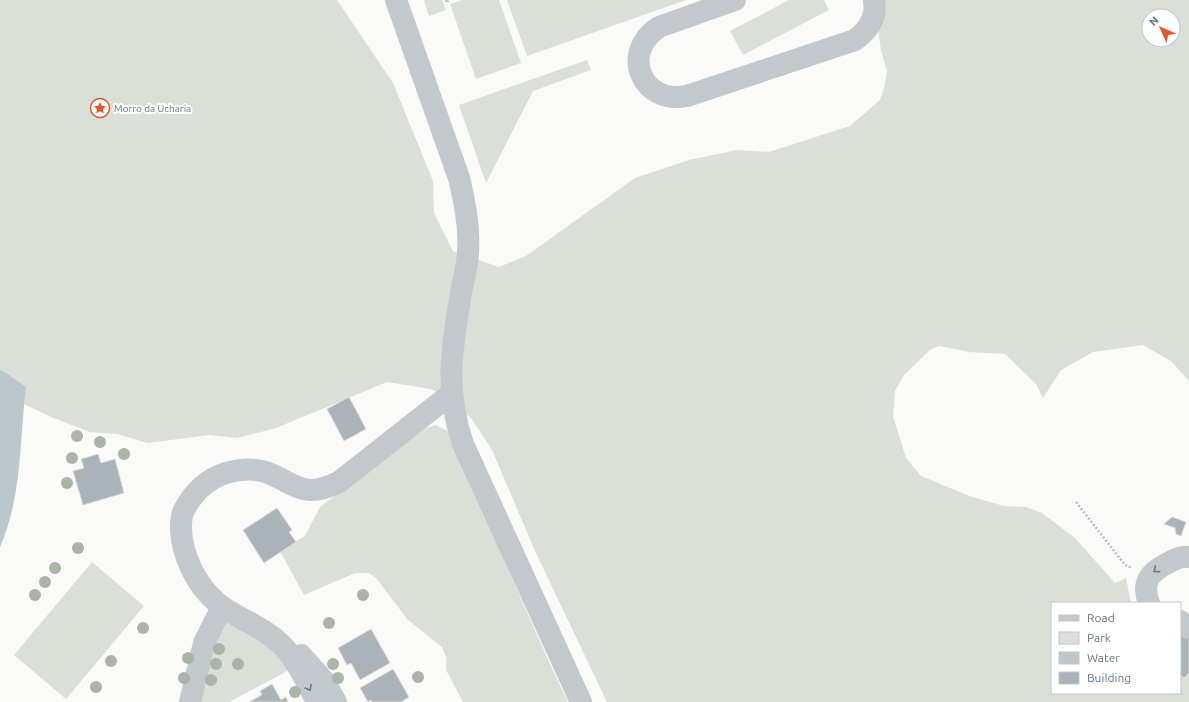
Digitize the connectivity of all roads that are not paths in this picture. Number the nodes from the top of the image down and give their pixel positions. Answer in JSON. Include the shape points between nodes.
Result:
{"nodes":[{"id":1,"x":396,"y":0,"type":"edge"},
{"id":2,"x":735,"y":0,"type":"edge"},
{"id":3,"x":874,"y":0,"type":"edge"},
{"id":4,"x":451,"y":394,"type":"junction"},
{"id":5,"x":1189,"y":557,"type":"edge"},
{"id":6,"x":1149,"y":602,"type":"edge"},
{"id":7,"x":222,"y":606,"type":"junction"},
{"id":8,"x":1181,"y":622,"type":"edge"},
{"id":9,"x":1189,"y":628,"type":"edge"},
{"id":10,"x":270,"y":634,"type":"junction"},
{"id":11,"x":190,"y":702,"type":"edge"},
{"id":12,"x":317,"y":702,"type":"edge"},
{"id":13,"x":336,"y":702,"type":"edge"},
{"id":14,"x":581,"y":702,"type":"edge"}],
"edges":[{"from":1,"to":4,"type":"lane","via":[[459,178],[465,203],[468,253],[452,346]]},
{"from":2,"to":3,"type":"lane","via":[[659,27],[652,32],[641,46],[638,64],[640,73],[651,89],[668,97],[688,96],[855,40],[869,27],[873,19]]},
{"from":4,"to":7,"type":"lane","via":[[338,482],[329,486],[309,490],[299,488],[270,474],[248,469],[225,473],[204,485],[191,498],[182,515],[183,545],[197,580]]},
{"from":4,"to":14,"type":"lane","via":[[463,444]]},
{"from":5,"to":6,"type":"lane","one_way":true,"via":[[1177,559],[1154,570],[1149,576],[1147,587]]},
{"from":7,"to":10,"type":"lane"},
{"from":7,"to":11,"type":"lane","via":[[204,644]]},
{"from":8,"to":9,"type":"lane"},
{"from":10,"to":12,"type":"lane","one_way":true,"via":[[292,658]]},
{"from":10,"to":13,"type":"lane","via":[[298,652],[312,666]]}]}
